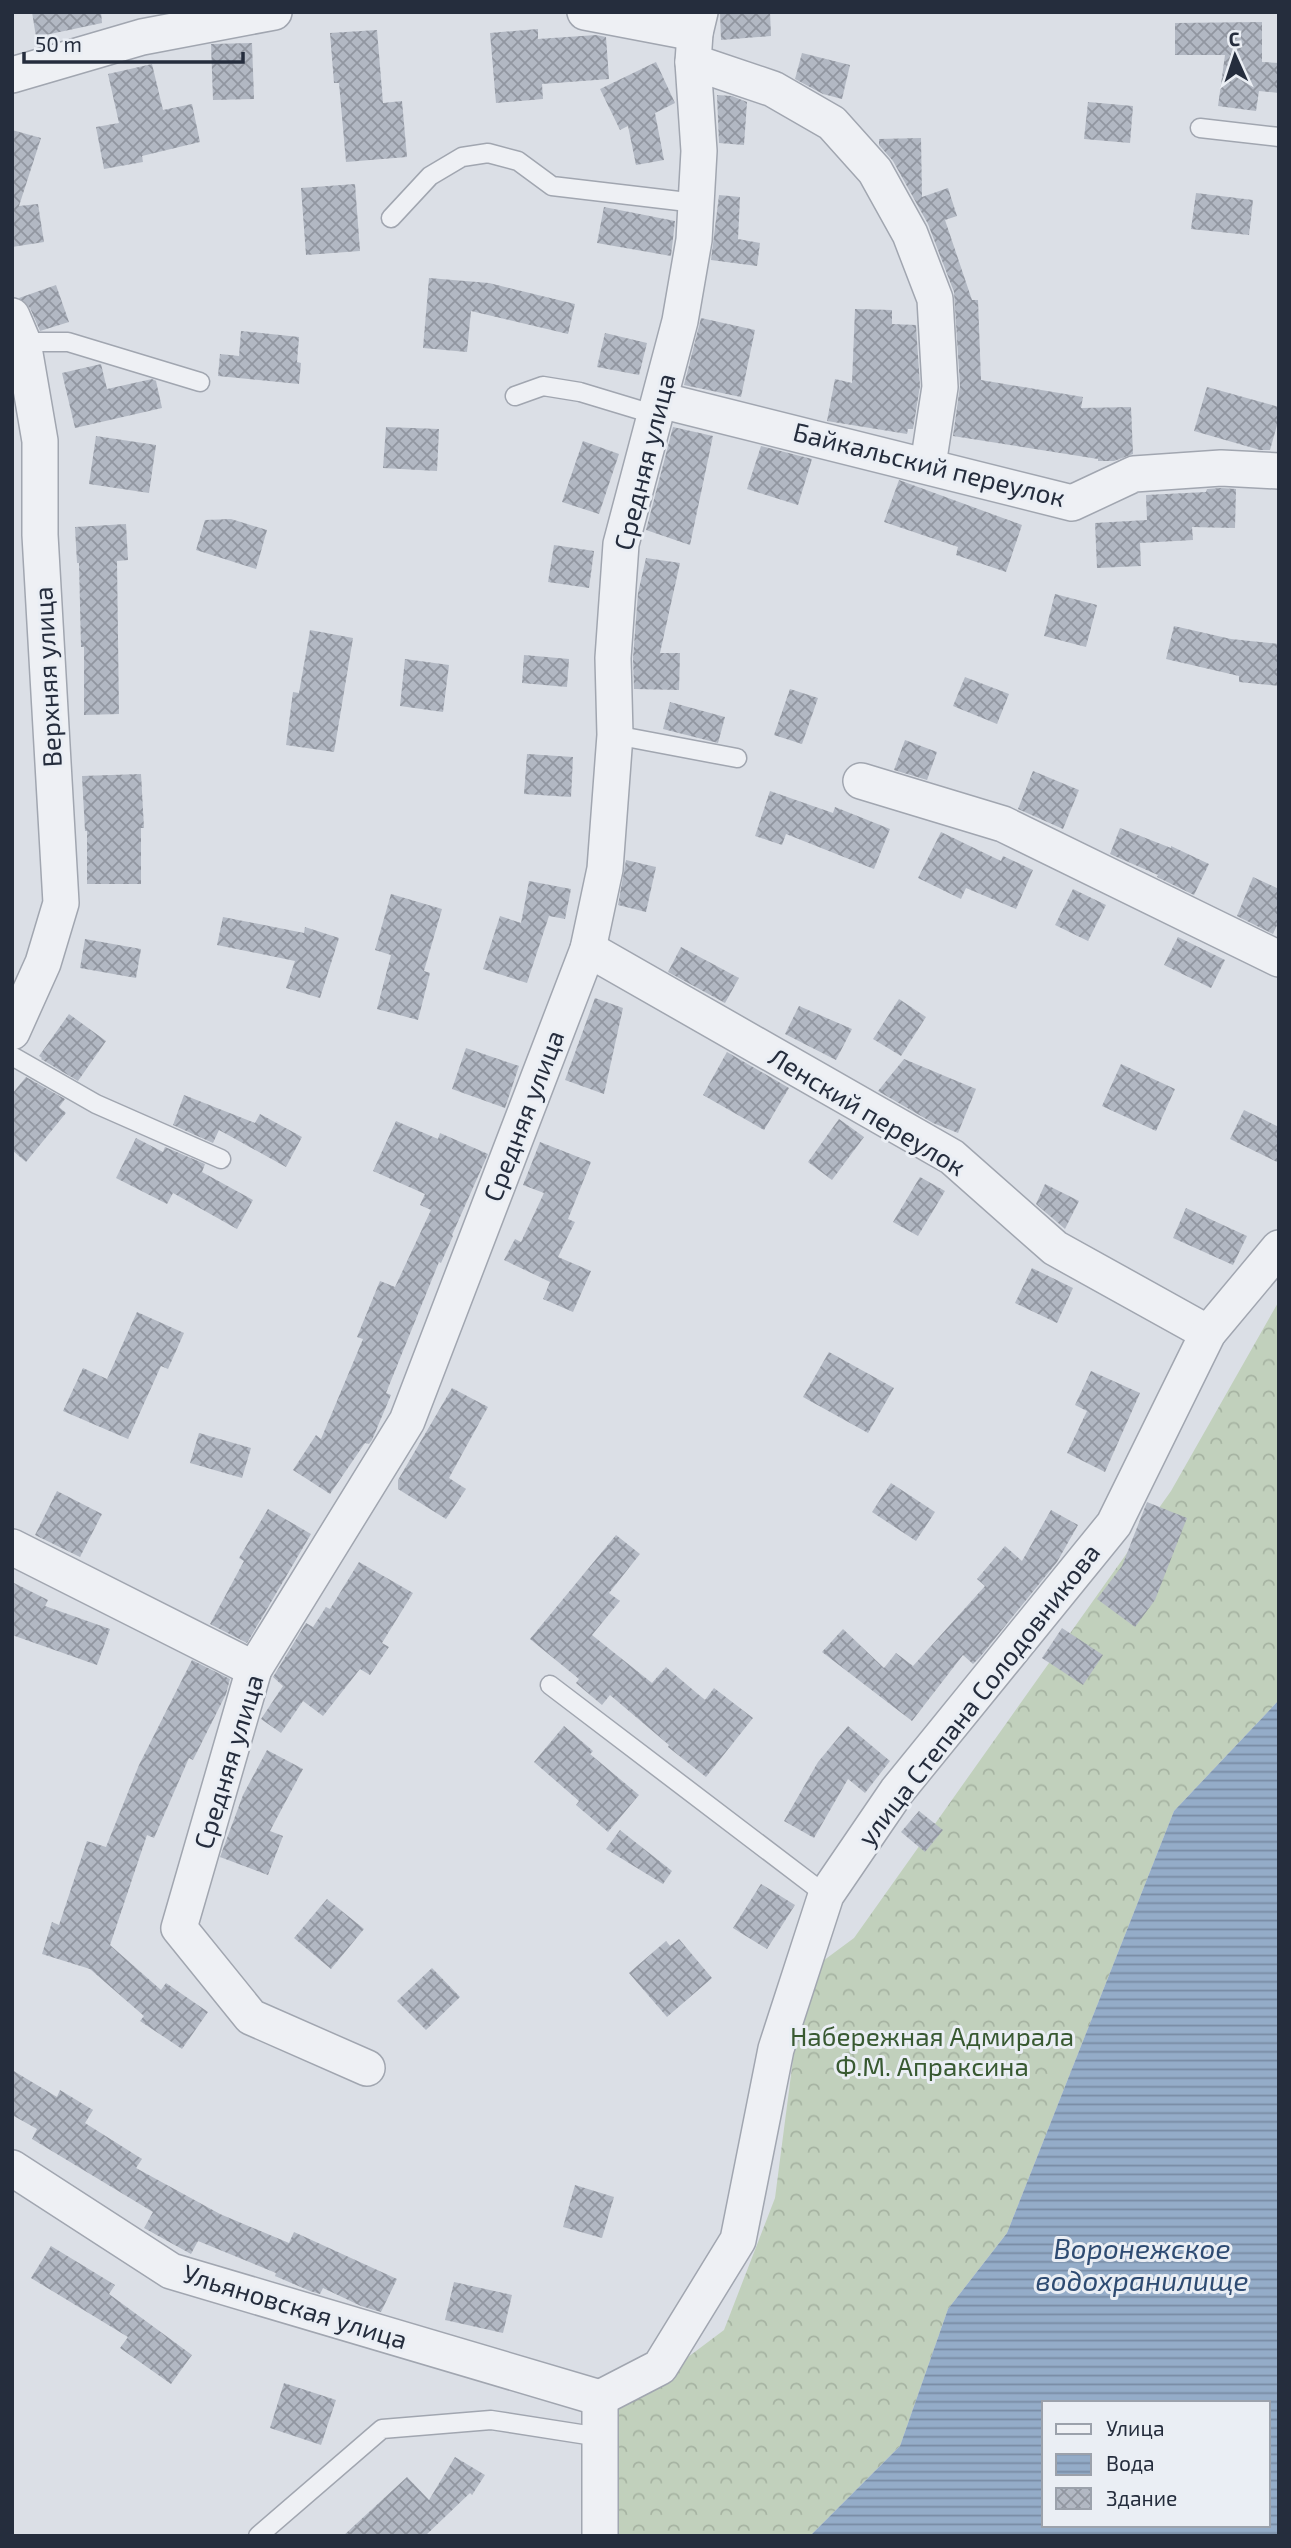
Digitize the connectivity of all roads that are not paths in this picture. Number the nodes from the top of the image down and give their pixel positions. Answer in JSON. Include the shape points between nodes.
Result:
{"nodes":[{"id":1,"x":274,"y":12,"type":"edge"},
{"id":2,"x":585,"y":12,"type":"edge"},
{"id":3,"x":696,"y":36,"type":"edge"},
{"id":4,"x":12,"y":75,"type":"edge"},
{"id":5,"x":1200,"y":128,"type":"dead end"},
{"id":6,"x":1279,"y":137,"type":"edge"},
{"id":7,"x":696,"y":203,"type":"junction"},
{"id":8,"x":391,"y":218,"type":"dead end"},
{"id":9,"x":18,"y":329,"type":"edge"},
{"id":10,"x":200,"y":382,"type":"dead end"},
{"id":11,"x":515,"y":396,"type":"dead end"},
{"id":12,"x":658,"y":407,"type":"junction"},
{"id":13,"x":928,"y":465,"type":"junction"},
{"id":14,"x":1279,"y":471,"type":"edge"},
{"id":15,"x":615,"y":735,"type":"junction"},
{"id":16,"x":737,"y":758,"type":"dead end"},
{"id":17,"x":861,"y":781,"type":"dead end"},
{"id":18,"x":588,"y":948,"type":"junction"},
{"id":19,"x":1279,"y":959,"type":"edge"},
{"id":20,"x":12,"y":1032,"type":"edge"},
{"id":21,"x":12,"y":1056,"type":"edge"},
{"id":22,"x":221,"y":1159,"type":"dead end"},
{"id":23,"x":1279,"y":1248,"type":"edge"},
{"id":24,"x":1208,"y":1333,"type":"junction"},
{"id":25,"x":12,"y":1547,"type":"edge"},
{"id":26,"x":254,"y":1669,"type":"junction"},
{"id":27,"x":550,"y":1685,"type":"dead end"},
{"id":28,"x":826,"y":1895,"type":"junction"},
{"id":29,"x":367,"y":2068,"type":"dead end"},
{"id":30,"x":12,"y":2168,"type":"edge"},
{"id":31,"x":600,"y":2398,"type":"junction"},
{"id":32,"x":600,"y":2437,"type":"junction"},
{"id":33,"x":258,"y":2536,"type":"edge"},
{"id":34,"x":600,"y":2536,"type":"edge"}],
"edges":[{"from":1,"to":4,"type":"street","via":[[142,37]]},
{"from":2,"to":3,"type":"street"},
{"from":3,"to":7,"type":"street","name":"Средняя улица"},
{"from":3,"to":13,"type":"street","via":[[832,123],[875,171],[910,234],[935,299],[940,387]]},
{"from":5,"to":6,"type":"lane"},
{"from":7,"to":8,"type":"lane","via":[[552,186],[518,161],[488,153],[462,157],[430,176]]},
{"from":7,"to":12,"type":"street","name":"Средняя улица","via":[[680,321]]},
{"from":9,"to":10,"type":"lane"},
{"from":9,"to":20,"type":"street","name":"Верхняя улица","via":[[40,441],[40,535],[61,903],[43,962]]},
{"from":11,"to":12,"type":"lane","via":[[543,386]]},
{"from":12,"to":13,"type":"street","name":"Байкальский переулок"},
{"from":12,"to":15,"type":"street","name":"Средняя улица","via":[[621,544],[613,658]]},
{"from":13,"to":14,"type":"street","name":"Байкальский переулок","via":[[1072,503],[1134,474],[1222,468]]},
{"from":15,"to":16,"type":"lane"},
{"from":15,"to":18,"type":"street","name":"Средняя улица","via":[[605,869]]},
{"from":17,"to":19,"type":"street","via":[[1003,824]]},
{"from":18,"to":24,"type":"street","name":"Ленский переулок","via":[[952,1157],[1055,1248]]},
{"from":18,"to":26,"type":"street","name":"Средняя улица","via":[[407,1421]]},
{"from":21,"to":22,"type":"lane","via":[[96,1104]]},
{"from":23,"to":24,"type":"street","name":"улица Степана Солодовникова"},
{"from":24,"to":28,"type":"street","name":"улица Степана Солодовникова","via":[[1114,1524],[897,1791]]},
{"from":25,"to":26,"type":"street"},
{"from":26,"to":29,"type":"street","name":"Средняя улица","via":[[179,1928],[251,2017]]},
{"from":27,"to":28,"type":"lane"},
{"from":28,"to":31,"type":"street","name":"улица Степана Солодовникова","via":[[776,2049],[738,2240],[660,2367]]},
{"from":30,"to":31,"type":"street","name":"Ульяновская улица","via":[[171,2271]]},
{"from":31,"to":32,"type":"street"},
{"from":32,"to":33,"type":"lane","via":[[491,2420],[382,2429]]},
{"from":32,"to":34,"type":"street"}]}
